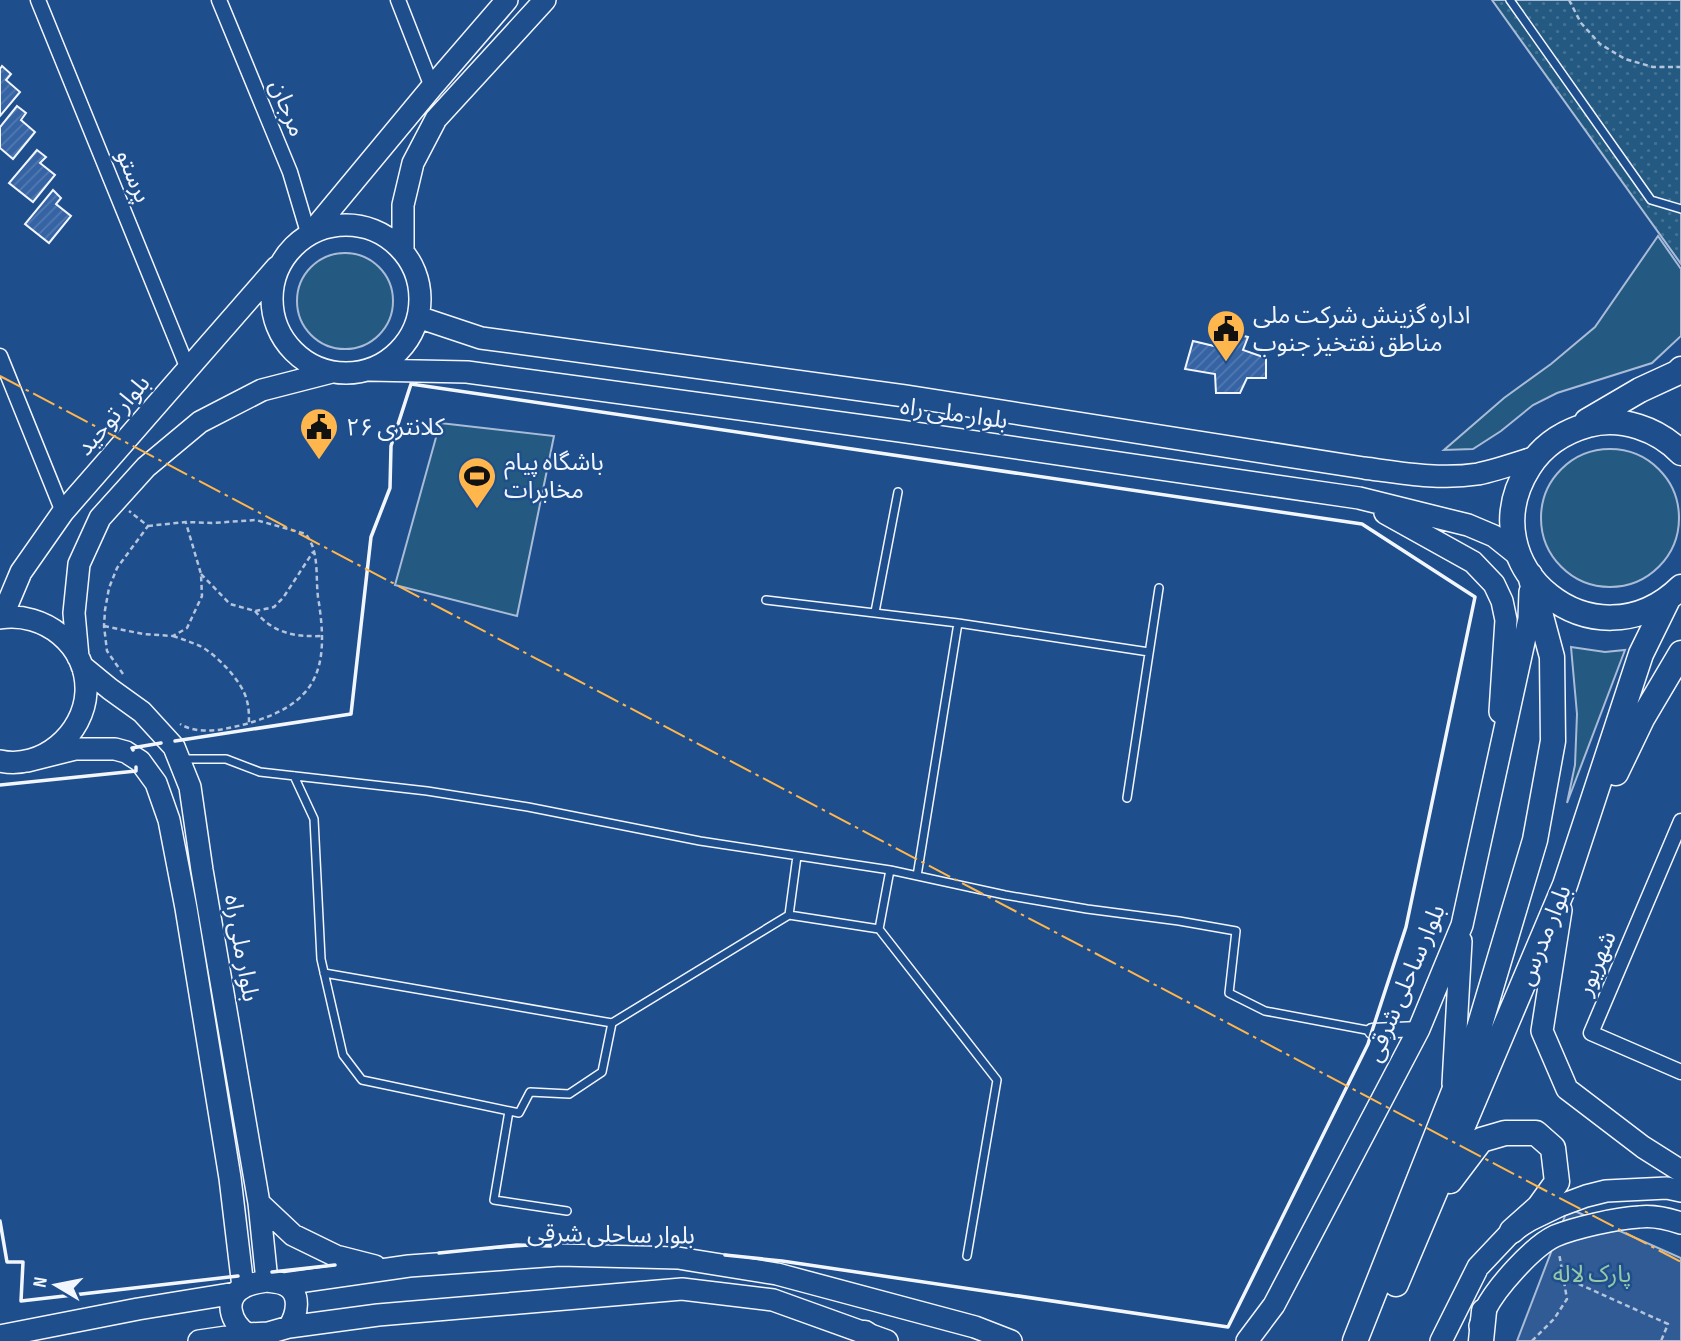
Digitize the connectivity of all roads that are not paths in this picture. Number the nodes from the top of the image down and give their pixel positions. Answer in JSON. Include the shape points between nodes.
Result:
{"nodes":[{"id":1,"x":38,"y":0,"type":"edge"},
{"id":2,"x":219,"y":0,"type":"edge"},
{"id":3,"x":398,"y":0,"type":"edge"},
{"id":4,"x":507,"y":0,"type":"edge"},
{"id":5,"x":545,"y":0,"type":"edge"},
{"id":6,"x":1510,"y":0,"type":"edge"},
{"id":7,"x":432,"y":87,"type":"junction"},
{"id":8,"x":1681,"y":209,"type":"edge"},
{"id":9,"x":309,"y":236,"type":"junction"},
{"id":10,"x":403,"y":251,"type":"junction"},
{"id":11,"x":283,"y":260,"type":"junction"},
{"id":12,"x":418,"y":317,"type":"junction"},
{"id":13,"x":0,"y":356,"type":"edge"},
{"id":14,"x":188,"y":369,"type":"junction"},
{"id":15,"x":1681,"y":369,"type":"edge"},
{"id":16,"x":369,"y":370,"type":"junction"},
{"id":17,"x":332,"y":371,"type":"junction"},
{"id":18,"x":905,"y":396,"type":"junction"},
{"id":19,"x":1574,"y":429,"type":"junction"},
{"id":20,"x":900,"y":431,"type":"junction"},
{"id":21,"x":1681,"y":453,"type":"edge"},
{"id":22,"x":1535,"y":457,"type":"junction"},
{"id":23,"x":898,"y":492,"type":"dead end"},
{"id":24,"x":1359,"y":498,"type":"junction"},
{"id":25,"x":63,"y":512,"type":"junction"},
{"id":26,"x":1525,"y":566,"type":"junction"},
{"id":27,"x":1160,"y":588,"type":"dead end"},
{"id":28,"x":1675,"y":593,"type":"edge"},
{"id":29,"x":766,"y":600,"type":"dead end"},
{"id":30,"x":875,"y":612,"type":"junction"},
{"id":31,"x":1,"y":617,"type":"edge"},
{"id":32,"x":958,"y":623,"type":"junction"},
{"id":33,"x":1149,"y":652,"type":"junction"},
{"id":34,"x":1681,"y":653,"type":"edge"},
{"id":35,"x":80,"y":662,"type":"junction"},
{"id":36,"x":1501,"y":745,"type":"junction"},
{"id":37,"x":179,"y":758,"type":"junction"},
{"id":38,"x":0,"y":761,"type":"edge"},
{"id":39,"x":27,"y":761,"type":"junction"},
{"id":40,"x":295,"y":776,"type":"junction"},
{"id":41,"x":1127,"y":798,"type":"dead end"},
{"id":42,"x":1681,"y":821,"type":"edge"},
{"id":43,"x":797,"y":856,"type":"junction"},
{"id":44,"x":890,"y":870,"type":"junction"},
{"id":45,"x":917,"y":876,"type":"junction"},
{"id":46,"x":1565,"y":885,"type":"junction"},
{"id":47,"x":789,"y":915,"type":"junction"},
{"id":48,"x":1462,"y":925,"type":"junction"},
{"id":49,"x":879,"y":929,"type":"junction"},
{"id":50,"x":324,"y":973,"type":"junction"},
{"id":51,"x":612,"y":1023,"type":"junction"},
{"id":52,"x":1419,"y":1029,"type":"junction"},
{"id":53,"x":1372,"y":1031,"type":"joint"},
{"id":54,"x":1681,"y":1072,"type":"edge"},
{"id":55,"x":1452,"y":1098,"type":"junction"},
{"id":56,"x":509,"y":1111,"type":"junction"},
{"id":57,"x":1681,"y":1171,"type":"edge"},
{"id":58,"x":1681,"y":1191,"type":"edge"},
{"id":59,"x":259,"y":1203,"type":"junction"},
{"id":60,"x":1428,"y":1209,"type":"junction"},
{"id":61,"x":567,"y":1211,"type":"dead end"},
{"id":62,"x":1681,"y":1223,"type":"edge"},
{"id":63,"x":1512,"y":1231,"type":"junction"},
{"id":64,"x":264,"y":1252,"type":"junction"},
{"id":65,"x":239,"y":1254,"type":"junction"},
{"id":66,"x":967,"y":1256,"type":"dead end"},
{"id":67,"x":1396,"y":1263,"type":"junction"},
{"id":68,"x":387,"y":1269,"type":"junction"},
{"id":69,"x":275,"y":1283,"type":"junction"},
{"id":70,"x":239,"y":1290,"type":"junction"},
{"id":71,"x":1484,"y":1311,"type":"junction"},
{"id":72,"x":289,"y":1327,"type":"junction"},
{"id":73,"x":247,"y":1334,"type":"junction"},
{"id":74,"x":0,"y":1336,"type":"edge"},
{"id":75,"x":876,"y":1339,"type":"edge"},
{"id":76,"x":200,"y":1341,"type":"edge"},
{"id":77,"x":1011,"y":1341,"type":"edge"},
{"id":78,"x":1247,"y":1341,"type":"edge"},
{"id":79,"x":1355,"y":1341,"type":"edge"},
{"id":80,"x":1373,"y":1341,"type":"edge"},
{"id":81,"x":1441,"y":1341,"type":"edge"},
{"id":82,"x":1476,"y":1341,"type":"edge"},
{"id":83,"x":1481,"y":1341,"type":"edge"}],
"edges":[{"from":1,"to":14,"type":"street","name":"پرستو"},
{"from":2,"to":9,"type":"street","name":"مرجان","via":[[290,172]]},
{"from":3,"to":7,"type":"street"},
{"from":4,"to":7,"type":"main road"},
{"from":5,"to":10,"type":"main road","via":[[436,119],[413,163],[402,205]]},
{"from":6,"to":8,"type":"lane","via":[[1651,200]]},
{"from":7,"to":9,"type":"main road"},
{"from":9,"to":10,"type":"main road","via":[[341,225],[364,227],[386,236]]},
{"from":9,"to":11,"type":"main road"},
{"from":10,"to":12,"type":"main road","via":[[415,271]]},
{"from":11,"to":14,"type":"main road","name":"بلوار توحید"},
{"from":11,"to":17,"type":"main road","via":[[273,297],[281,335],[297,355],[318,369]]},
{"from":12,"to":16,"type":"main road","via":[[409,339],[392,358]]},
{"from":12,"to":18,"type":"main road","name":"بلوار ملی راه","via":[[481,338]]},
{"from":13,"to":25,"type":"street"},
{"from":14,"to":25,"type":"main road","name":"بلوار توحید"},
{"from":15,"to":19,"type":"highway"},
{"from":16,"to":17,"type":"main road"},
{"from":16,"to":20,"type":"main road","name":"بلوار ملی راه","via":[[467,372]]},
{"from":17,"to":35,"type":"main road","via":[[262,390],[200,422],[146,467],[100,518],[79,564],[74,613]]},
{"from":18,"to":20,"type":"main road"},
{"from":18,"to":22,"type":"main road","name":"بلوار ملی راه","via":[[1422,475],[1480,473]]},
{"from":19,"to":21,"type":"highway","via":[[1618,422],[1641,427]]},
{"from":19,"to":22,"type":"highway"},
{"from":20,"to":24,"type":"main road","name":"بلوار ملی راه"},
{"from":22,"to":26,"type":"highway","name":"بلوار مدرس","via":[[1521,479],[1514,504],[1513,531]]},
{"from":23,"to":30,"type":"lane"},
{"from":24,"to":26,"type":"main road","name":"بلوار ملی راه","via":[[1494,536]]},
{"from":24,"to":36,"type":"main road","via":[[1473,562],[1494,584],[1506,620],[1499,705]]},
{"from":25,"to":31,"type":"main road","name":"بلوار توحید","via":[[21,572]]},
{"from":26,"to":28,"type":"highway","via":[[1547,595],[1594,617],[1620,618],[1646,611]]},
{"from":26,"to":36,"type":"main road","name":"بلوار ساحلی شرقی","via":[[1530,619]]},
{"from":26,"to":55,"type":"highway","name":"بلوار مدرس","via":[[1552,657],[1553,741],[1535,840],[1479,1028]]},
{"from":27,"to":33,"type":"lane"},
{"from":28,"to":46,"type":"highway","name":"بلوار مدرس","via":[[1642,654]]},
{"from":29,"to":30,"type":"lane"},
{"from":30,"to":32,"type":"lane"},
{"from":31,"to":35,"type":"main road","name":"بلوار ملی راه","via":[[28,617],[51,627],[70,644]]},
{"from":32,"to":33,"type":"lane"},
{"from":32,"to":45,"type":"lane"},
{"from":33,"to":41,"type":"lane"},
{"from":34,"to":46,"type":"highway","via":[[1642,719]]},
{"from":35,"to":37,"type":"main road","name":"بلوار ملی راه","via":[[142,712]]},
{"from":35,"to":39,"type":"main road","via":[[86,691],[81,716],[68,738],[48,754]]},
{"from":36,"to":48,"type":"main road","name":"بلوار ساحلی شرقی"},
{"from":37,"to":40,"type":"lane","via":[[226,760],[260,772]]},
{"from":37,"to":59,"type":"main road","name":"بلوار ملی راه","via":[[190,787]]},
{"from":38,"to":39,"type":"main road"},
{"from":39,"to":65,"type":"main road","name":"بلوار ملی راه","via":[[75,749],[115,749],[140,761],[156,783],[169,820],[186,908]]},
{"from":40,"to":43,"type":"lane","via":[[515,804]]},
{"from":40,"to":50,"type":"lane","via":[[314,819]]},
{"from":42,"to":54,"type":"street","name":"شهریور","via":[[1591,1033]]},
{"from":43,"to":44,"type":"lane"},
{"from":43,"to":47,"type":"lane"},
{"from":44,"to":45,"type":"lane"},
{"from":44,"to":49,"type":"lane"},
{"from":45,"to":53,"type":"lane","via":[[1073,907],[1236,932],[1229,993],[1265,1011]]},
{"from":46,"to":57,"type":"main road","via":[[1542,1031],[1567,1090]]},
{"from":46,"to":60,"type":"highway","name":"بلوار مدرس"},
{"from":47,"to":49,"type":"lane"},
{"from":47,"to":51,"type":"lane"},
{"from":48,"to":52,"type":"main road","name":"بلوار ساحلی شرقی"},
{"from":48,"to":55,"type":"main road"},
{"from":49,"to":66,"type":"lane","via":[[997,1080]]},
{"from":50,"to":51,"type":"lane"},
{"from":50,"to":56,"type":"lane","via":[[343,1055],[362,1080]]},
{"from":51,"to":56,"type":"lane","via":[[602,1072],[569,1094],[530,1092],[519,1113]]},
{"from":52,"to":53,"type":"street"},
{"from":52,"to":78,"type":"main road","name":"بلوار ساحلی شرقی","via":[[1274,1305]]},
{"from":55,"to":67,"type":"highway","name":"بلوار مدرس"},
{"from":56,"to":61,"type":"lane","via":[[494,1200]]},
{"from":58,"to":63,"type":"main road","via":[[1606,1191],[1559,1206]]},
{"from":59,"to":64,"type":"main road","name":"بلوار ملی راه"},
{"from":59,"to":68,"type":"main road","via":[[293,1236],[336,1256]]},
{"from":60,"to":63,"type":"highway","via":[[1481,1140],[1506,1133],[1536,1133],[1553,1148],[1557,1182],[1539,1208]]},
{"from":60,"to":67,"type":"highway","name":"بلوار مدرس"},
{"from":62,"to":71,"type":"main road","via":[[1641,1216],[1556,1236],[1517,1267]]},
{"from":63,"to":81,"type":"main road","via":[[1478,1266]]},
{"from":64,"to":65,"type":"main road","via":[[252,1259]]},
{"from":64,"to":69,"type":"main road","name":"بلوار ملی راه"},
{"from":65,"to":70,"type":"main road","name":"بلوار ملی راه"},
{"from":67,"to":79,"type":"highway"},
{"from":67,"to":80,"type":"highway"},
{"from":68,"to":69,"type":"main road","name":"بلوار ساحلی شرقی"},
{"from":68,"to":77,"type":"main road","name":"بلوار ساحلی شرقی","via":[[559,1255],[678,1258],[777,1273],[975,1326]]},
{"from":69,"to":70,"type":"main road"},
{"from":69,"to":72,"type":"main road","via":[[294,1294],[297,1312]]},
{"from":70,"to":73,"type":"main road","via":[[233,1299],[232,1317]]},
{"from":70,"to":74,"type":"main road"},
{"from":71,"to":82,"type":"main road"},
{"from":71,"to":83,"type":"highway"},
{"from":72,"to":73,"type":"main road"},
{"from":72,"to":75,"type":"main road","via":[[682,1289],[773,1300]]},
{"from":73,"to":76,"type":"main road"}]}
